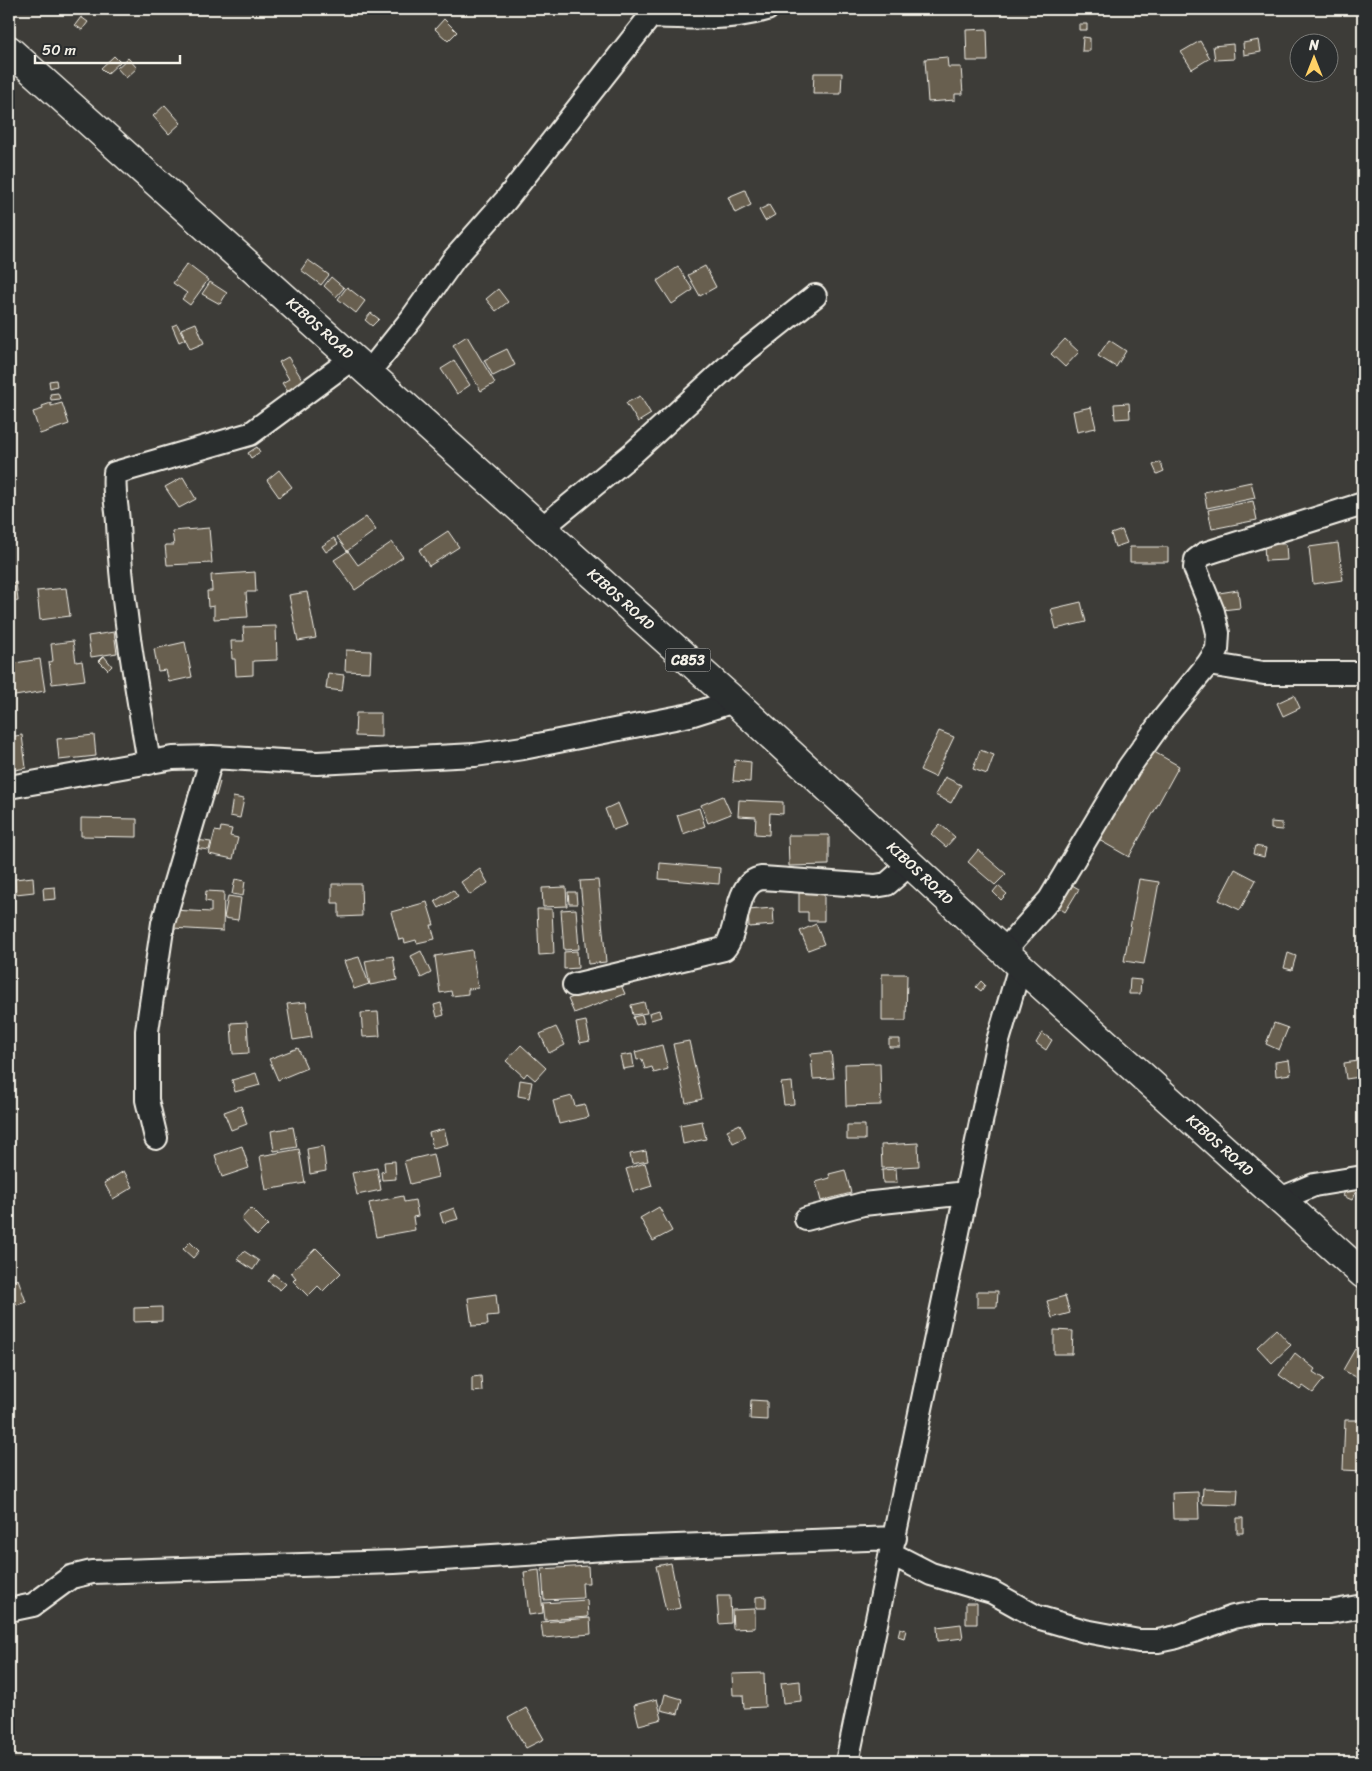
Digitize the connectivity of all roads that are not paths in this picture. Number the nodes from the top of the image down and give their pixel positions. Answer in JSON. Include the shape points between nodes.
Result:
{"nodes":[{"id":1,"x":767,"y":9,"type":"edge"},
{"id":2,"x":654,"y":13,"type":"edge"},
{"id":3,"x":9,"y":50,"type":"edge"},
{"id":4,"x":815,"y":296,"type":"dead end"},
{"id":5,"x":361,"y":365,"type":"junction"},
{"id":6,"x":1363,"y":504,"type":"edge"},
{"id":7,"x":542,"y":528,"type":"junction"},
{"id":8,"x":1208,"y":664,"type":"junction"},
{"id":9,"x":1363,"y":673,"type":"edge"},
{"id":10,"x":734,"y":701,"type":"junction"},
{"id":11,"x":212,"y":758,"type":"junction"},
{"id":12,"x":149,"y":763,"type":"junction"},
{"id":13,"x":9,"y":787,"type":"edge"},
{"id":14,"x":910,"y":864,"type":"junction"},
{"id":15,"x":1012,"y":959,"type":"junction"},
{"id":16,"x":574,"y":985,"type":"dead end"},
{"id":17,"x":156,"y":1138,"type":"dead end"},
{"id":18,"x":1363,"y":1177,"type":"edge"},
{"id":19,"x":967,"y":1193,"type":"junction"},
{"id":20,"x":1280,"y":1199,"type":"junction"},
{"id":21,"x":806,"y":1219,"type":"dead end"},
{"id":22,"x":1363,"y":1274,"type":"edge"},
{"id":23,"x":893,"y":1546,"type":"junction"},
{"id":24,"x":1363,"y":1606,"type":"edge"},
{"id":25,"x":9,"y":1610,"type":"edge"},
{"id":26,"x":847,"y":1762,"type":"edge"}],
"edges":[{"from":1,"to":2,"type":"street","via":[[739,16],[694,18]]},
{"from":2,"to":5,"type":"street","via":[[506,200],[454,258],[412,318]]},
{"from":3,"to":5,"type":"main road","name":"KIBOS ROAD","number":"C853"},
{"from":4,"to":7,"type":"street","via":[[737,358],[632,454]]},
{"from":5,"to":7,"type":"main road","name":"KIBOS ROAD","number":"C853"},
{"from":5,"to":12,"type":"street","via":[[250,434],[115,473],[113,490],[120,572]]},
{"from":6,"to":8,"type":"street","via":[[1204,554],[1196,560],[1195,568],[1218,633],[1217,650]]},
{"from":7,"to":10,"type":"main road","name":"KIBOS ROAD","number":"C853"},
{"from":8,"to":9,"type":"street","via":[[1264,673]]},
{"from":8,"to":15,"type":"street","via":[[1129,767]]},
{"from":10,"to":11,"type":"street","via":[[690,715],[475,755],[317,763]]},
{"from":10,"to":14,"type":"main road","name":"KIBOS ROAD","number":"C853"},
{"from":11,"to":12,"type":"street","via":[[173,758]]},
{"from":11,"to":17,"type":"street","via":[[163,923],[147,1031],[147,1100]]},
{"from":12,"to":13,"type":"street"},
{"from":14,"to":15,"type":"main road","name":"KIBOS ROAD","number":"C853"},
{"from":14,"to":16,"type":"street","via":[[887,884],[875,886],[754,879],[741,900],[732,938],[724,949]]},
{"from":15,"to":19,"type":"street"},
{"from":15,"to":20,"type":"main road","name":"KIBOS ROAD","number":"C853"},
{"from":18,"to":20,"type":"street","via":[[1314,1185]]},
{"from":19,"to":21,"type":"street","via":[[863,1204]]},
{"from":19,"to":23,"type":"street"},
{"from":20,"to":22,"type":"main road","name":"KIBOS ROAD","number":"C853"},
{"from":23,"to":24,"type":"street","via":[[931,1574],[992,1592],[1037,1617],[1084,1631],[1139,1641],[1158,1641],[1232,1617],[1261,1612],[1330,1612]]},
{"from":23,"to":25,"type":"street","via":[[622,1548],[394,1562],[92,1572],[71,1577],[33,1605]]},
{"from":23,"to":26,"type":"street"}]}
